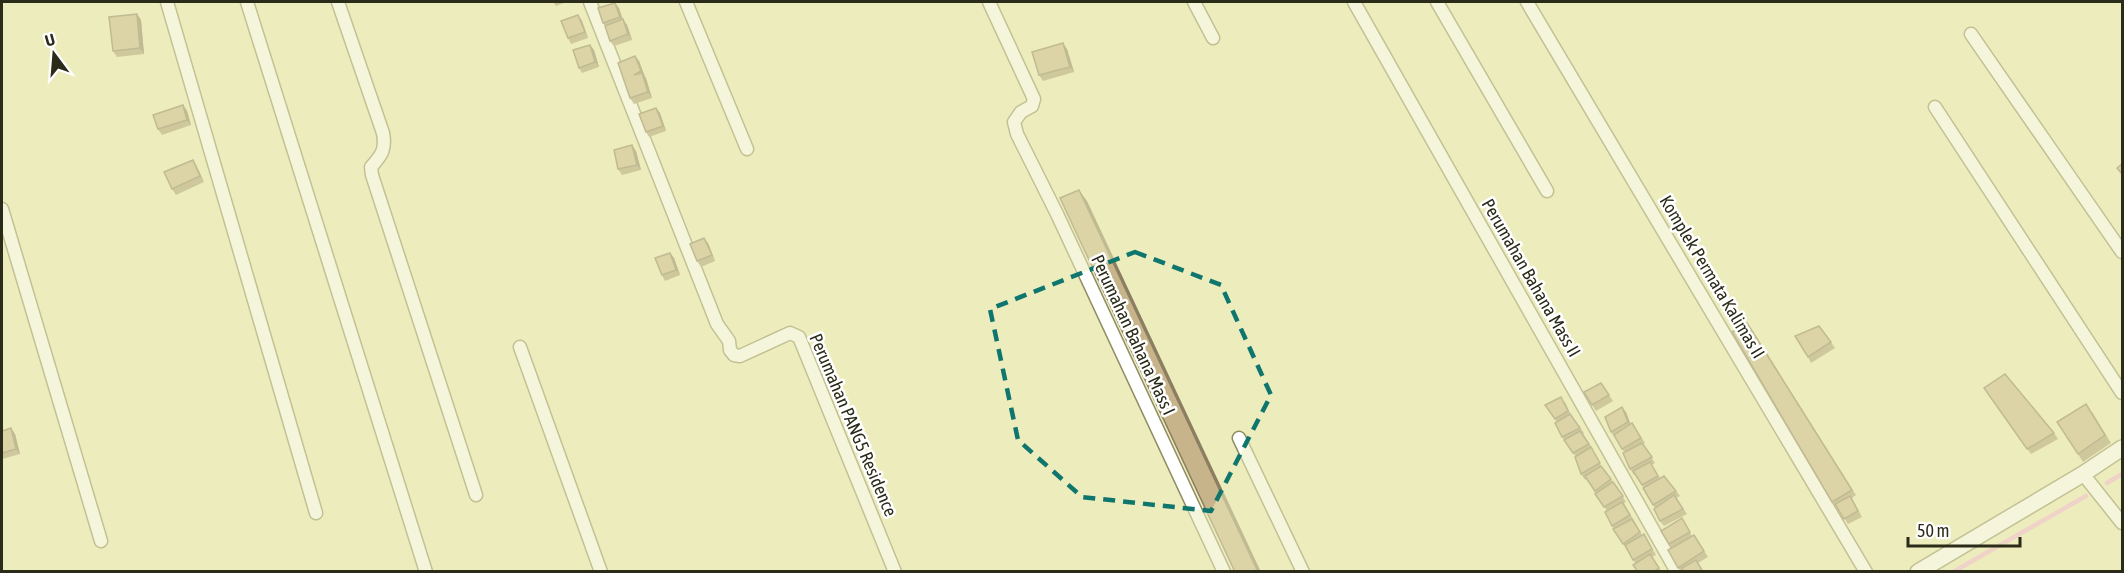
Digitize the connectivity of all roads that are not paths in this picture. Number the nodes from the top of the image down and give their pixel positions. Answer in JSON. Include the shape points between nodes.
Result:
{"nodes":[{"id":1,"x":167,"y":2,"type":"edge"},
{"id":2,"x":247,"y":2,"type":"edge"},
{"id":3,"x":338,"y":2,"type":"edge"},
{"id":4,"x":590,"y":2,"type":"edge"},
{"id":5,"x":686,"y":2,"type":"edge"},
{"id":6,"x":989,"y":2,"type":"edge"},
{"id":7,"x":1194,"y":2,"type":"edge"},
{"id":8,"x":1354,"y":2,"type":"edge"},
{"id":9,"x":1437,"y":2,"type":"edge"},
{"id":10,"x":1527,"y":2,"type":"edge"},
{"id":11,"x":1971,"y":34,"type":"dead end"},
{"id":12,"x":1213,"y":38,"type":"dead end"},
{"id":13,"x":1935,"y":107,"type":"dead end"},
{"id":14,"x":747,"y":149,"type":"dead end"},
{"id":15,"x":1547,"y":191,"type":"dead end"},
{"id":16,"x":2,"y":209,"type":"edge"},
{"id":17,"x":2122,"y":252,"type":"edge"},
{"id":18,"x":520,"y":347,"type":"dead end"},
{"id":19,"x":2122,"y":393,"type":"edge"},
{"id":20,"x":1239,"y":438,"type":"dead end"},
{"id":21,"x":2122,"y":448,"type":"edge"},
{"id":22,"x":2083,"y":474,"type":"junction"},
{"id":23,"x":476,"y":495,"type":"dead end"},
{"id":24,"x":316,"y":513,"type":"dead end"},
{"id":25,"x":2122,"y":522,"type":"edge"},
{"id":26,"x":101,"y":541,"type":"dead end"},
{"id":27,"x":426,"y":572,"type":"edge"},
{"id":28,"x":601,"y":572,"type":"edge"},
{"id":29,"x":895,"y":572,"type":"edge"},
{"id":30,"x":1224,"y":572,"type":"edge"},
{"id":31,"x":1303,"y":572,"type":"edge"},
{"id":32,"x":1677,"y":572,"type":"edge"},
{"id":33,"x":1866,"y":572,"type":"edge"},
{"id":34,"x":1918,"y":572,"type":"edge"}],
"edges":[{"from":1,"to":24,"type":"street"},
{"from":2,"to":27,"type":"street"},
{"from":3,"to":23,"type":"street","via":[[386,144],[371,167],[372,176]]},
{"from":4,"to":29,"type":"street","name":"Perumahan PANG5 Residence","via":[[730,350],[740,356],[790,333],[799,337]]},
{"from":5,"to":14,"type":"street"},
{"from":6,"to":30,"type":"street","name":"Perumahan Bahana Mass I","via":[[1034,99],[1013,124],[1017,134]]},
{"from":7,"to":12,"type":"street"},
{"from":8,"to":32,"type":"street","name":"Perumahan Bahana Mass II"},
{"from":9,"to":15,"type":"street"},
{"from":10,"to":33,"type":"street","name":"Komplek Permata Kalimas II"},
{"from":11,"to":17,"type":"street"},
{"from":13,"to":19,"type":"street"},
{"from":16,"to":26,"type":"street"},
{"from":18,"to":28,"type":"street"},
{"from":20,"to":31,"type":"street"},
{"from":21,"to":22,"type":"street"},
{"from":22,"to":25,"type":"street"},
{"from":22,"to":34,"type":"street"}]}
